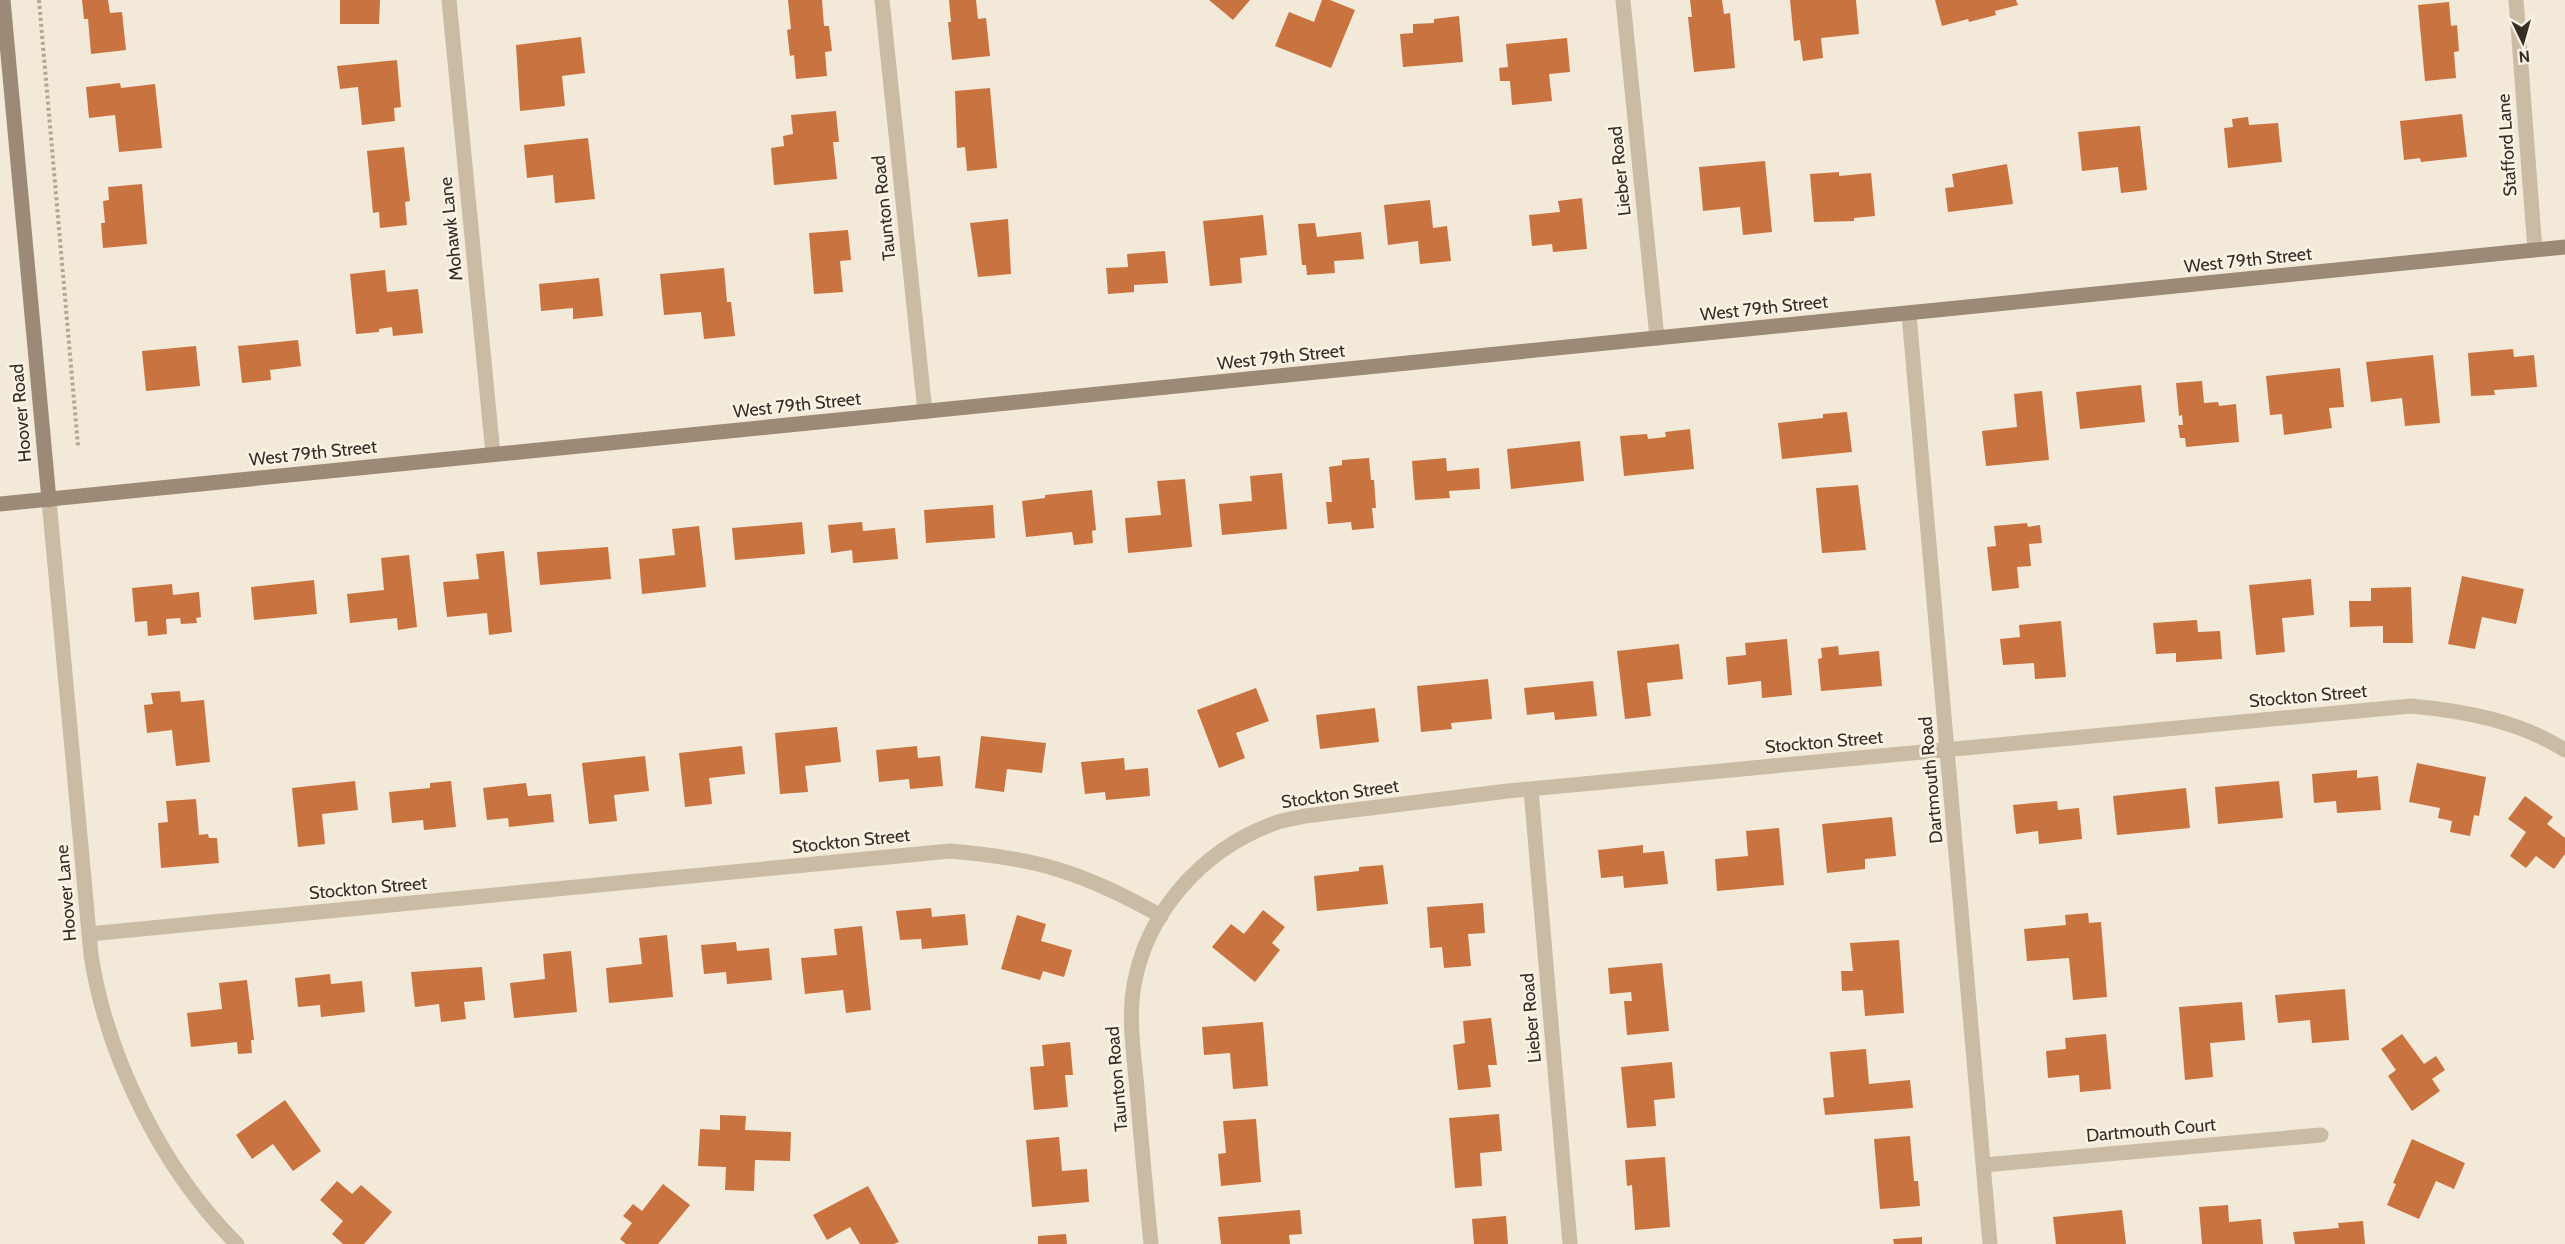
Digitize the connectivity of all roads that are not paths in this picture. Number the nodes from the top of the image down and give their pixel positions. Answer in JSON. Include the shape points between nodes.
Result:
{"nodes":[{"id":1,"x":3,"y":0,"type":"edge"},
{"id":2,"x":449,"y":0,"type":"edge"},
{"id":3,"x":882,"y":0,"type":"edge"},
{"id":4,"x":1623,"y":0,"type":"edge"},
{"id":5,"x":2516,"y":0,"type":"edge"},
{"id":6,"x":2565,"y":247,"type":"edge"},
{"id":7,"x":2535,"y":250,"type":"junction"},
{"id":8,"x":1909,"y":314,"type":"junction"},
{"id":9,"x":1657,"y":338,"type":"junction"},
{"id":10,"x":926,"y":412,"type":"junction"},
{"id":11,"x":493,"y":454,"type":"junction"},
{"id":12,"x":49,"y":500,"type":"junction"},
{"id":13,"x":0,"y":504,"type":"edge"},
{"id":14,"x":1948,"y":750,"type":"junction"},
{"id":15,"x":2565,"y":750,"type":"edge"},
{"id":16,"x":1531,"y":790,"type":"junction"},
{"id":17,"x":1161,"y":916,"type":"junction"},
{"id":18,"x":89,"y":934,"type":"junction"},
{"id":19,"x":2321,"y":1135,"type":"dead end"},
{"id":20,"x":1984,"y":1165,"type":"junction"},
{"id":21,"x":237,"y":1244,"type":"edge"},
{"id":22,"x":1150,"y":1244,"type":"edge"},
{"id":23,"x":1570,"y":1244,"type":"edge"},
{"id":24,"x":1990,"y":1244,"type":"edge"}],
"edges":[{"from":1,"to":12,"type":"main road","name":"Hoover Road"},
{"from":2,"to":11,"type":"street","name":"Mohawk Lane"},
{"from":3,"to":10,"type":"street","name":"Taunton Road"},
{"from":4,"to":9,"type":"street","name":"Lieber Road"},
{"from":5,"to":7,"type":"street","name":"Stafford Lane"},
{"from":6,"to":7,"type":"main road","name":"West 79th Street"},
{"from":7,"to":8,"type":"main road","name":"West 79th Street"},
{"from":8,"to":9,"type":"main road","name":"West 79th Street"},
{"from":8,"to":14,"type":"street","name":"Dartmouth Road"},
{"from":9,"to":10,"type":"main road","name":"West 79th Street"},
{"from":10,"to":11,"type":"main road","name":"West 79th Street"},
{"from":11,"to":12,"type":"main road","name":"West 79th Street"},
{"from":12,"to":13,"type":"main road","name":"West 79th Street"},
{"from":12,"to":18,"type":"street","name":"Hoover Lane"},
{"from":14,"to":15,"type":"street","name":"Stockton Street","via":[[2412,706],[2455,710],[2509,723]]},
{"from":14,"to":16,"type":"street","name":"Stockton Street"},
{"from":14,"to":20,"type":"street","name":"Dartmouth Road"},
{"from":16,"to":17,"type":"street","name":"Stockton Street","via":[[1305,816],[1272,824],[1232,843],[1204,863]]},
{"from":16,"to":23,"type":"street","name":"Lieber Road"},
{"from":17,"to":18,"type":"street","name":"Stockton Street","via":[[1114,890],[1061,869],[995,854],[950,851]]},
{"from":17,"to":22,"type":"street","name":"Taunton Road","via":[[1139,964],[1131,1007]]},
{"from":18,"to":21,"type":"street","name":"Hoover Lane","via":[[101,1010],[124,1074],[184,1179]]},
{"from":19,"to":20,"type":"street","name":"Dartmouth Court"},
{"from":20,"to":24,"type":"street","name":"Dartmouth Road"}]}
